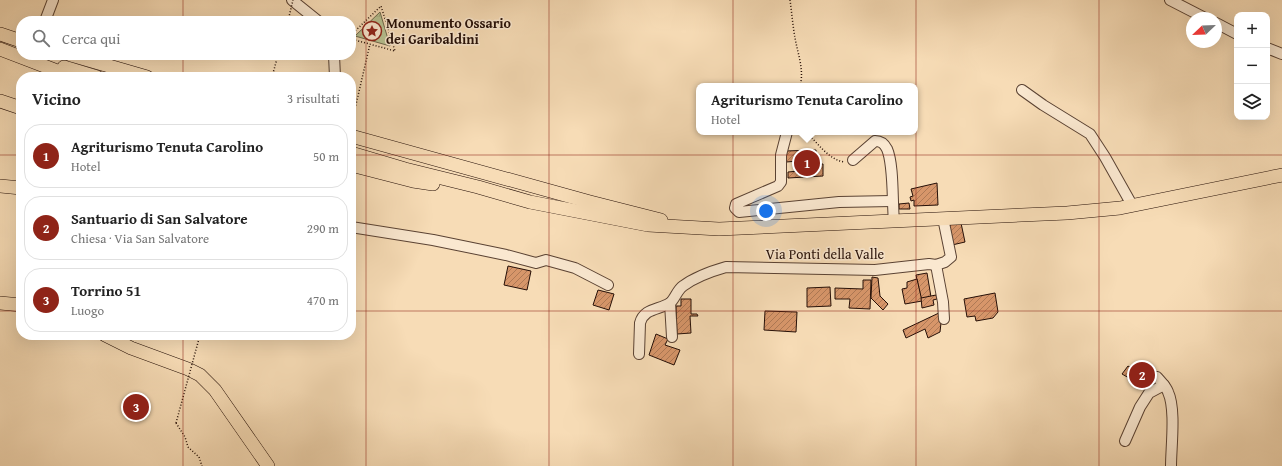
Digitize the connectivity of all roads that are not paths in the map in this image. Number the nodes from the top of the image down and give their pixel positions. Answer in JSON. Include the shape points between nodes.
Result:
{"nodes":[{"id":1,"x":53,"y":0,"type":"edge"},
{"id":2,"x":293,"y":0,"type":"edge"},
{"id":3,"x":1170,"y":0,"type":"edge"},
{"id":4,"x":1193,"y":12,"type":"edge"},
{"id":5,"x":47,"y":16,"type":"edge"},
{"id":6,"x":312,"y":16,"type":"edge"},
{"id":7,"x":1222,"y":27,"type":"edge"},
{"id":8,"x":1234,"y":33,"type":"edge"},
{"id":9,"x":0,"y":34,"type":"edge"},
{"id":10,"x":16,"y":39,"type":"edge"},
{"id":11,"x":0,"y":48,"type":"edge"},
{"id":12,"x":1270,"y":49,"type":"edge"},
{"id":13,"x":16,"y":53,"type":"edge"},
{"id":14,"x":16,"y":54,"type":"edge"},
{"id":15,"x":1282,"y":54,"type":"edge"},
{"id":16,"x":30,"y":60,"type":"edge"},
{"id":17,"x":41,"y":60,"type":"edge"},
{"id":18,"x":88,"y":60,"type":"edge"},
{"id":19,"x":334,"y":60,"type":"edge"},
{"id":20,"x":60,"y":72,"type":"edge"},
{"id":21,"x":80,"y":72,"type":"edge"},
{"id":22,"x":130,"y":72,"type":"edge"},
{"id":23,"x":335,"y":72,"type":"edge"},
{"id":24,"x":1022,"y":90,"type":"dead end"},
{"id":25,"x":0,"y":101,"type":"edge"},
{"id":26,"x":16,"y":106,"type":"edge"},
{"id":27,"x":786,"y":135,"type":"edge"},
{"id":28,"x":356,"y":137,"type":"edge"},
{"id":29,"x":356,"y":154,"type":"edge"},
{"id":30,"x":853,"y":160,"type":"road end"},
{"id":31,"x":356,"y":166,"type":"edge"},
{"id":32,"x":1282,"y":175,"type":"edge"},
{"id":33,"x":0,"y":186,"type":"edge"},
{"id":34,"x":16,"y":188,"type":"edge"},
{"id":35,"x":892,"y":201,"type":"junction"},
{"id":36,"x":530,"y":202,"type":"junction"},
{"id":37,"x":1132,"y":205,"type":"junction"},
{"id":38,"x":944,"y":218,"type":"junction"},
{"id":39,"x":894,"y":221,"type":"junction"},
{"id":40,"x":688,"y":226,"type":"junction"},
{"id":41,"x":356,"y":228,"type":"edge"},
{"id":42,"x":936,"y":265,"type":"junction"},
{"id":43,"x":608,"y":285,"type":"dead end"},
{"id":44,"x":0,"y":303,"type":"edge"},
{"id":45,"x":670,"y":303,"type":"junction"},
{"id":46,"x":16,"y":305,"type":"edge"},
{"id":47,"x":944,"y":319,"type":"dead end"},
{"id":48,"x":672,"y":337,"type":"dead end"},
{"id":49,"x":115,"y":340,"type":"edge"},
{"id":50,"x":639,"y":354,"type":"dead end"},
{"id":51,"x":1157,"y":377,"type":"dead end"},
{"id":52,"x":1164,"y":385,"type":"junction"},
{"id":53,"x":1125,"y":441,"type":"dead end"},
{"id":54,"x":268,"y":466,"type":"edge"},
{"id":55,"x":1171,"y":466,"type":"edge"}],
"edges":[{"from":1,"to":5,"type":"street"},
{"from":2,"to":6,"type":"street"},
{"from":3,"to":4,"type":"street"},
{"from":7,"to":8,"type":"street"},
{"from":9,"to":10,"type":"main road"},
{"from":11,"to":13,"type":"main road"},
{"from":11,"to":14,"type":"main road"},
{"from":12,"to":15,"type":"street"},
{"from":16,"to":20,"type":"main road"},
{"from":17,"to":21,"type":"main road"},
{"from":18,"to":22,"type":"main road"},
{"from":19,"to":23,"type":"street"},
{"from":24,"to":37,"type":"street","via":[[1090,134]]},
{"from":25,"to":26,"type":"main road"},
{"from":27,"to":35,"type":"street","via":[[781,155],[781,182],[778,186],[736,204],[735,208],[739,212],[839,202]]},
{"from":28,"to":40,"type":"main road"},
{"from":29,"to":36,"type":"main road"},
{"from":30,"to":35,"type":"street","via":[[875,141],[883,143],[890,164]]},
{"from":31,"to":36,"type":"main road","via":[[414,181]]},
{"from":32,"to":37,"type":"main road"},
{"from":33,"to":34,"type":"main road"},
{"from":35,"to":39,"type":"street"},
{"from":36,"to":40,"type":"main road","via":[[648,225]]},
{"from":37,"to":38,"type":"main road","via":[[1067,213]]},
{"from":38,"to":39,"type":"main road"},
{"from":38,"to":42,"type":"street","via":[[951,257]]},
{"from":39,"to":40,"type":"main road","via":[[719,229]]},
{"from":41,"to":43,"type":"street","via":[[433,240],[536,263],[546,260],[575,268]]},
{"from":42,"to":45,"type":"street","name":"Via Ponti della Valle","via":[[875,270],[726,267],[713,270],[684,285]]},
{"from":42,"to":47,"type":"street"},
{"from":44,"to":46,"type":"main road"},
{"from":45,"to":48,"type":"street"},
{"from":45,"to":50,"type":"street","via":[[653,309],[642,318]]},
{"from":49,"to":54,"type":"main road","via":[[200,375],[215,390]]},
{"from":51,"to":52,"type":"street"},
{"from":52,"to":53,"type":"street","via":[[1149,393]]},
{"from":52,"to":55,"type":"street","via":[[1169,393],[1172,410]]}]}
